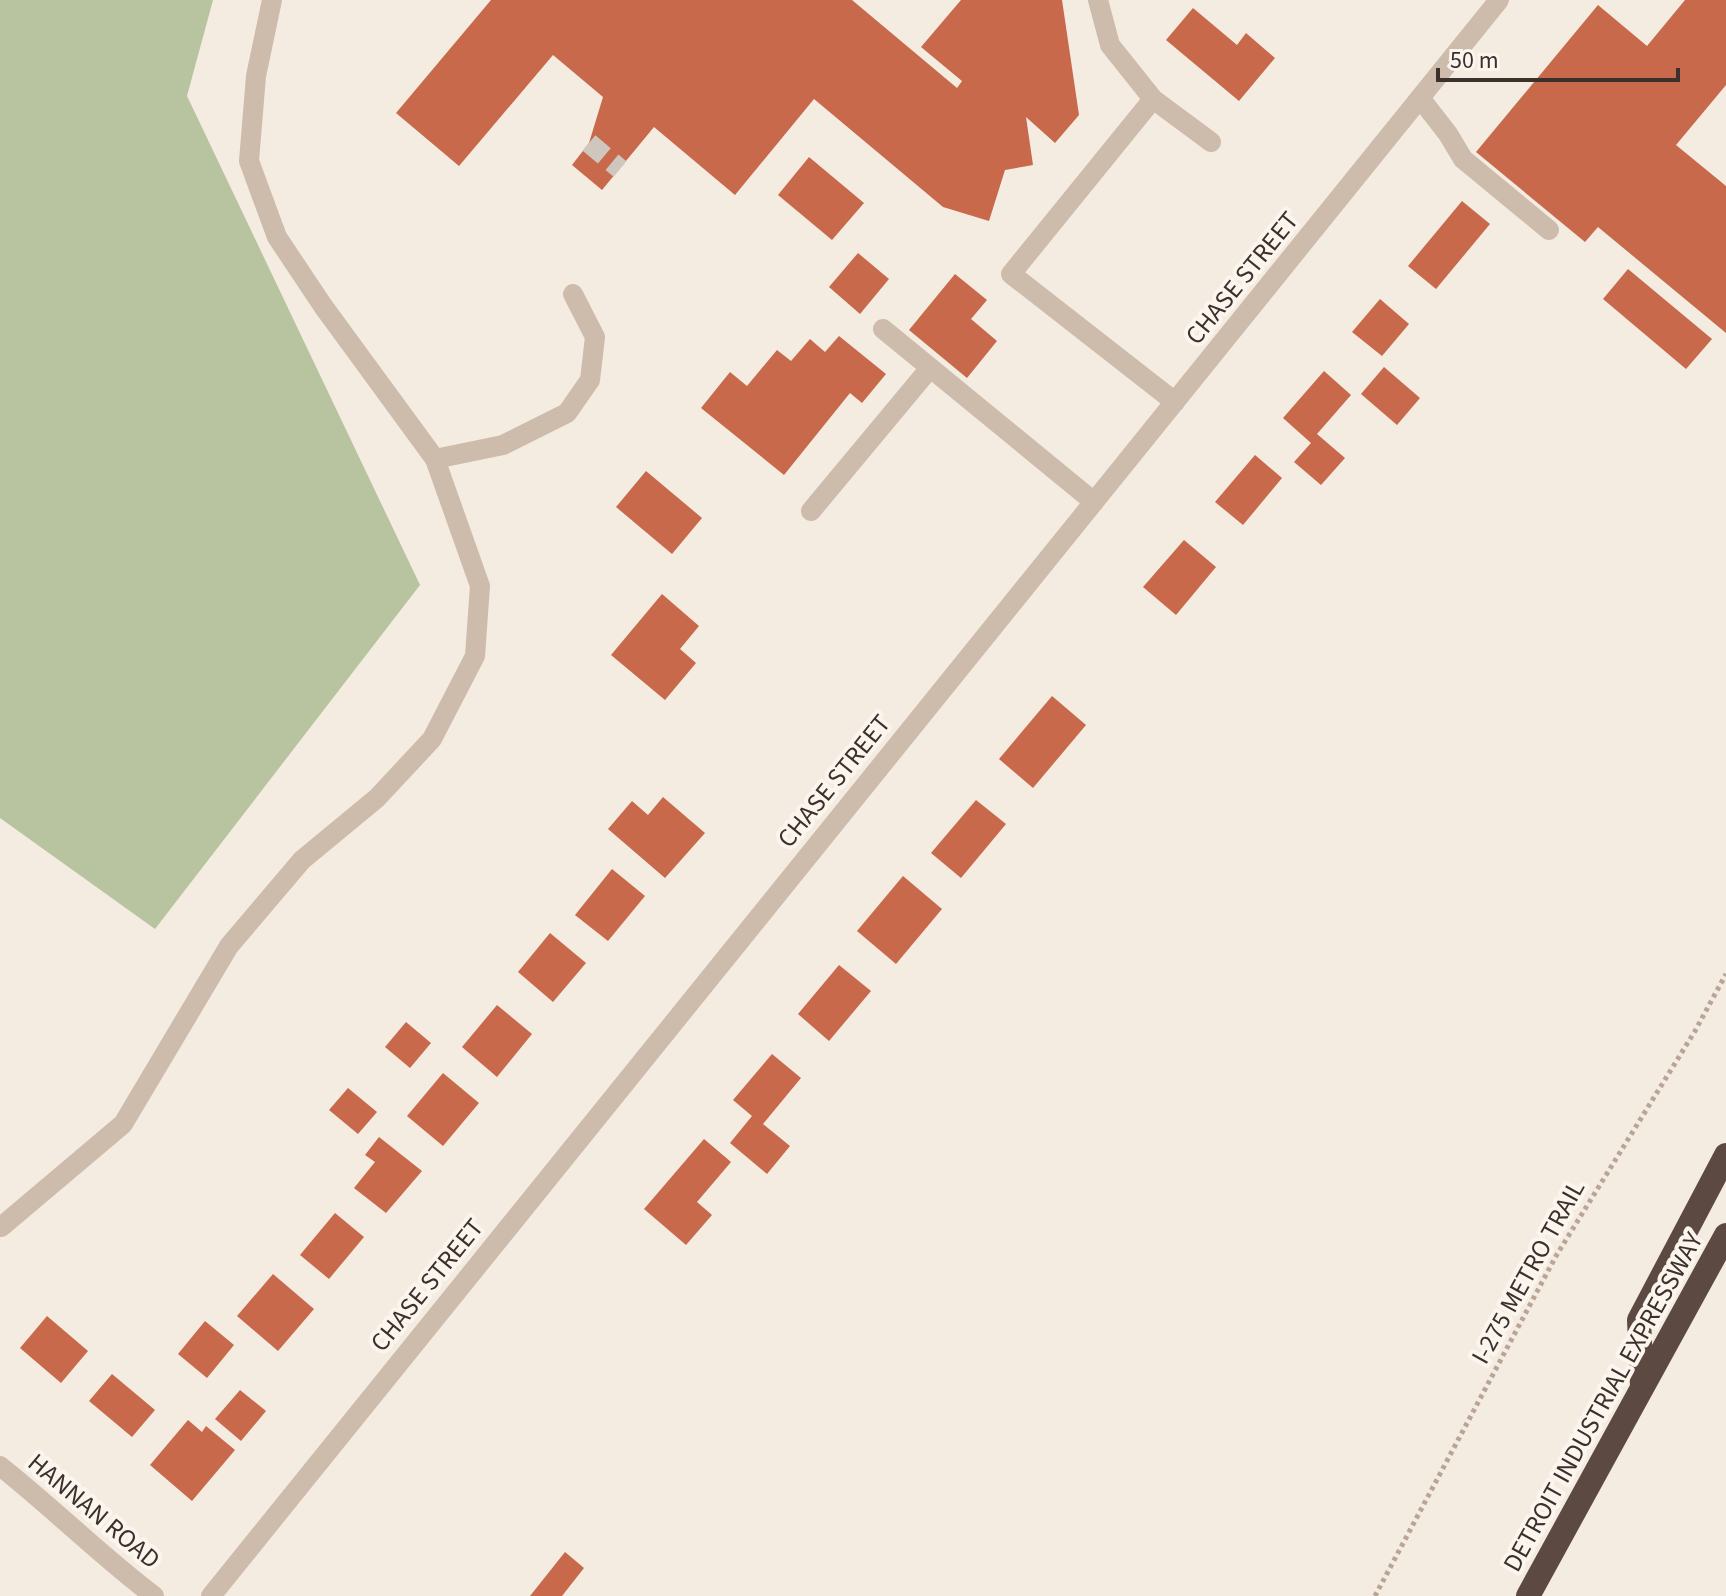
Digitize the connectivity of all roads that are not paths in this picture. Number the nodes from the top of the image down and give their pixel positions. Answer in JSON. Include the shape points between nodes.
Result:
{"nodes":[{"id":1,"x":272,"y":0,"type":"edge"},
{"id":2,"x":1098,"y":0,"type":"edge"},
{"id":3,"x":1499,"y":0,"type":"edge"},
{"id":4,"x":1420,"y":98,"type":"junction"},
{"id":5,"x":1153,"y":99,"type":"junction"},
{"id":6,"x":1211,"y":142,"type":"dead end"},
{"id":7,"x":1549,"y":230,"type":"dead end"},
{"id":8,"x":573,"y":294,"type":"dead end"},
{"id":9,"x":883,"y":329,"type":"dead end"},
{"id":10,"x":930,"y":368,"type":"junction"},
{"id":11,"x":1175,"y":402,"type":"junction"},
{"id":12,"x":435,"y":459,"type":"junction"},
{"id":13,"x":1094,"y":502,"type":"junction"},
{"id":14,"x":811,"y":511,"type":"dead end"},
{"id":15,"x":1726,"y":1155,"type":"edge"},
{"id":16,"x":0,"y":1229,"type":"edge"},
{"id":17,"x":1726,"y":1235,"type":"edge"},
{"id":18,"x":1642,"y":1386,"type":"junction"},
{"id":19,"x":0,"y":1466,"type":"edge"},
{"id":20,"x":154,"y":1596,"type":"edge"},
{"id":21,"x":211,"y":1596,"type":"edge"},
{"id":22,"x":1528,"y":1596,"type":"edge"}],
"edges":[{"from":1,"to":12,"type":"street","via":[[256,76],[249,161],[277,237]]},
{"from":2,"to":5,"type":"street","via":[[1110,45]]},
{"from":3,"to":4,"type":"street","name":"CHASE STREET"},
{"from":4,"to":7,"type":"street","via":[[1463,159]]},
{"from":4,"to":11,"type":"street","name":"CHASE STREET"},
{"from":5,"to":6,"type":"street"},
{"from":5,"to":11,"type":"street","via":[[1011,274]]},
{"from":8,"to":12,"type":"street","via":[[595,337],[590,380],[567,413],[503,445]]},
{"from":9,"to":10,"type":"street"},
{"from":10,"to":13,"type":"street"},
{"from":10,"to":14,"type":"street"},
{"from":11,"to":13,"type":"street","name":"CHASE STREET"},
{"from":12,"to":16,"type":"street","via":[[480,586],[475,656],[432,739],[377,798],[302,860],[229,946],[123,1124]]},
{"from":13,"to":21,"type":"street","name":"CHASE STREET"},
{"from":15,"to":18,"type":"highway","via":[[1639,1320]]},
{"from":17,"to":18,"type":"highway","name":"DETROIT INDUSTRIAL EXPRESSWAY"},
{"from":18,"to":22,"type":"highway","name":"DETROIT INDUSTRIAL EXPRESSWAY"},
{"from":19,"to":20,"type":"street","name":"HANNAN ROAD"}]}
